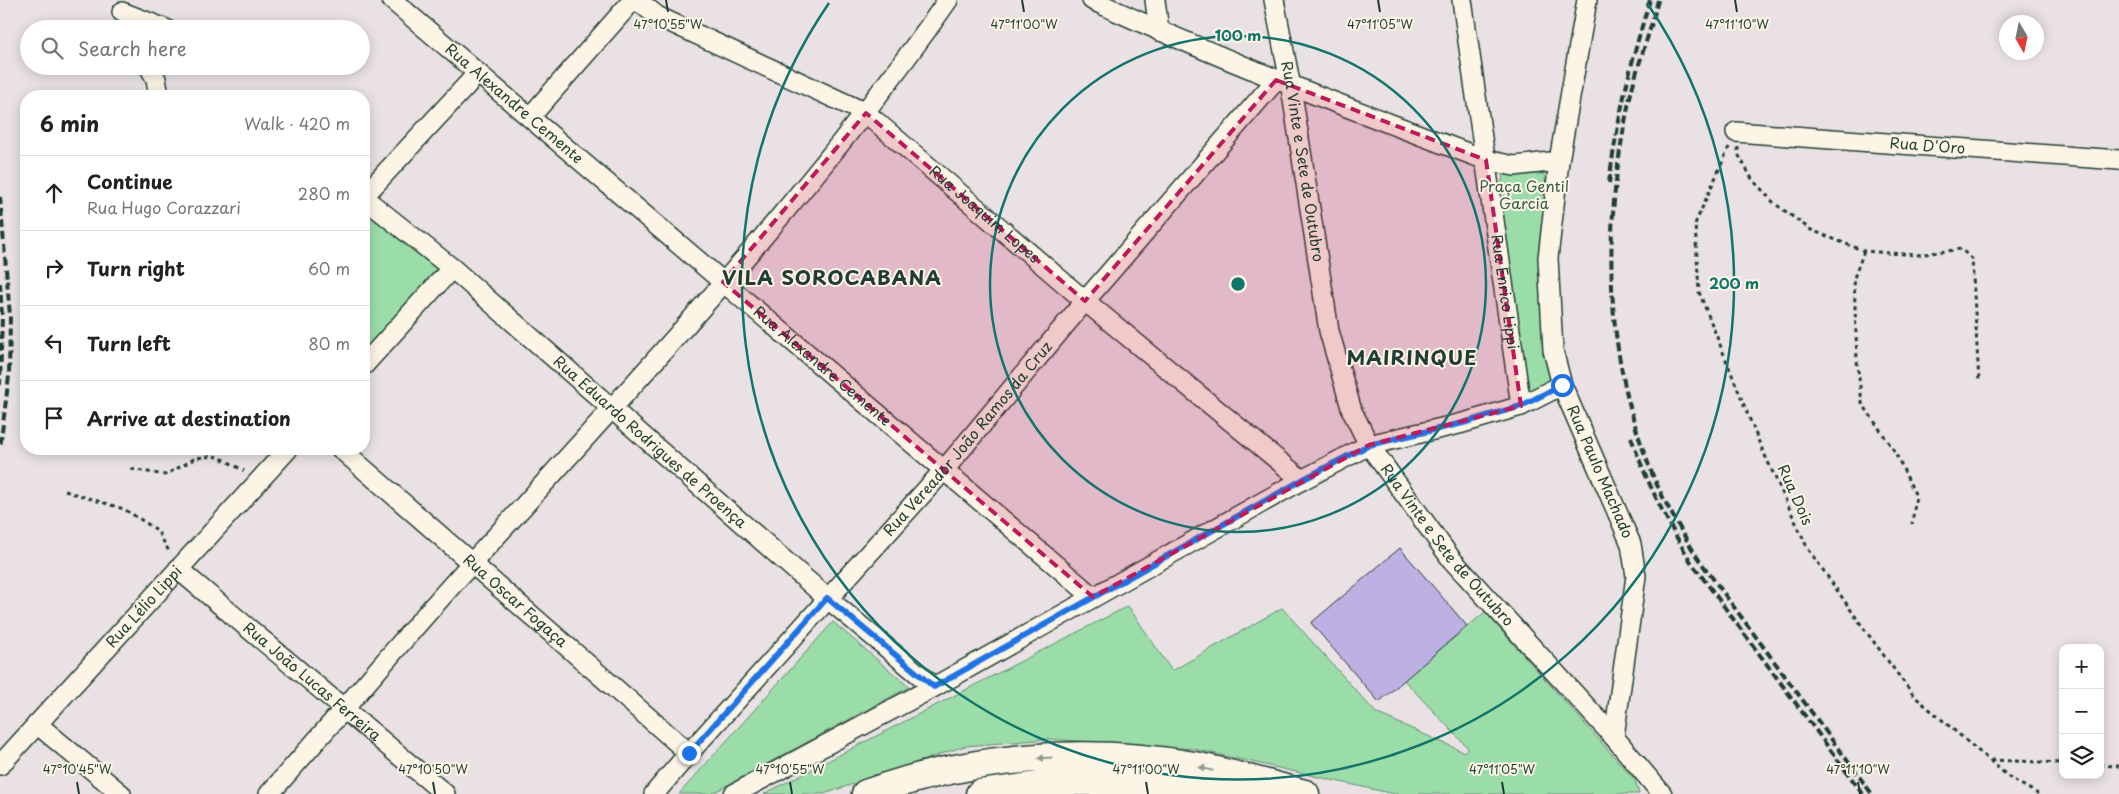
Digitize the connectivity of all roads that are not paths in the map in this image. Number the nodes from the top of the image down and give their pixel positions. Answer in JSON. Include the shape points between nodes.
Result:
{"nodes":[{"id":1,"x":392,"y":0,"type":"edge"},
{"id":2,"x":632,"y":0,"type":"edge"},
{"id":3,"x":637,"y":0,"type":"edge"},
{"id":4,"x":948,"y":0,"type":"edge"},
{"id":5,"x":1092,"y":0,"type":"edge"},
{"id":6,"x":1155,"y":0,"type":"edge"},
{"id":7,"x":1274,"y":0,"type":"edge"},
{"id":8,"x":1462,"y":0,"type":"edge"},
{"id":9,"x":1588,"y":0,"type":"edge"},
{"id":10,"x":123,"y":14,"type":"edge"},
{"id":11,"x":140,"y":20,"type":"edge"},
{"id":12,"x":1158,"y":31,"type":"junction"},
{"id":13,"x":478,"y":73,"type":"junction"},
{"id":14,"x":154,"y":75,"type":"edge"},
{"id":15,"x":1283,"y":84,"type":"junction"},
{"id":16,"x":158,"y":90,"type":"edge"},
{"id":17,"x":866,"y":113,"type":"junction"},
{"id":18,"x":530,"y":117,"type":"junction"},
{"id":19,"x":1736,"y":132,"type":"road end"},
{"id":20,"x":1486,"y":160,"type":"junction"},
{"id":21,"x":2119,"y":160,"type":"edge"},
{"id":22,"x":1559,"y":161,"type":"junction"},
{"id":23,"x":370,"y":190,"type":"edge"},
{"id":24,"x":370,"y":202,"type":"edge"},
{"id":25,"x":452,"y":268,"type":"junction"},
{"id":26,"x":723,"y":282,"type":"junction"},
{"id":27,"x":1085,"y":301,"type":"junction"},
{"id":28,"x":370,"y":358,"type":"edge"},
{"id":29,"x":1562,"y":385,"type":"junction"},
{"id":30,"x":1521,"y":406,"type":"junction"},
{"id":31,"x":612,"y":408,"type":"junction"},
{"id":32,"x":1369,"y":445,"type":"junction"},
{"id":33,"x":282,"y":455,"type":"edge"},
{"id":34,"x":348,"y":455,"type":"edge"},
{"id":35,"x":944,"y":470,"type":"junction"},
{"id":36,"x":1302,"y":480,"type":"junction"},
{"id":37,"x":471,"y":563,"type":"junction"},
{"id":38,"x":178,"y":569,"type":"junction"},
{"id":39,"x":1094,"y":597,"type":"junction"},
{"id":40,"x":827,"y":598,"type":"junction"},
{"id":41,"x":934,"y":687,"type":"junction"},
{"id":42,"x":345,"y":710,"type":"junction"},
{"id":43,"x":37,"y":724,"type":"junction"},
{"id":44,"x":1614,"y":737,"type":"junction"},
{"id":45,"x":689,"y":753,"type":"junction"},
{"id":46,"x":0,"y":765,"type":"edge"},
{"id":47,"x":121,"y":794,"type":"edge"},
{"id":48,"x":268,"y":794,"type":"edge"},
{"id":49,"x":445,"y":794,"type":"edge"},
{"id":50,"x":654,"y":794,"type":"edge"},
{"id":51,"x":734,"y":794,"type":"edge"},
{"id":52,"x":866,"y":794,"type":"edge"},
{"id":53,"x":980,"y":794,"type":"edge"},
{"id":54,"x":1247,"y":794,"type":"edge"},
{"id":55,"x":1305,"y":794,"type":"edge"},
{"id":56,"x":1662,"y":794,"type":"edge"}],
"edges":[{"from":1,"to":13,"type":"street","name":"Rua Alexandre Cemente"},
{"from":2,"to":18,"type":"street"},
{"from":3,"to":17,"type":"street","name":"Rua Joaquim Lopes","via":[[657,16]]},
{"from":4,"to":17,"type":"street"},
{"from":5,"to":12,"type":"street"},
{"from":6,"to":12,"type":"street"},
{"from":7,"to":15,"type":"street","name":"Rua Vinte e Sete de Outubro"},
{"from":8,"to":20,"type":"street","name":"Rua Enrico Lippi"},
{"from":9,"to":22,"type":"street","name":"Rua Paulo Machado"},
{"from":10,"to":11,"type":"street"},
{"from":12,"to":15,"type":"street"},
{"from":13,"to":18,"type":"street","name":"Rua Alexandre Cemente"},
{"from":13,"to":23,"type":"street"},
{"from":14,"to":16,"type":"street"},
{"from":15,"to":20,"type":"street"},
{"from":15,"to":27,"type":"street","name":"Rua Vereador João Ramos da Cruz"},
{"from":15,"to":32,"type":"street","name":"Rua Vinte e Sete de Outubro","via":[[1329,331],[1352,411]]},
{"from":17,"to":26,"type":"street"},
{"from":17,"to":27,"type":"street","name":"Rua Joaquim Lopes"},
{"from":18,"to":26,"type":"street","name":"Rua Alexandre Cemente"},
{"from":19,"to":21,"type":"street","name":"Rua D'Oro"},
{"from":20,"to":22,"type":"street","via":[[1514,166]]},
{"from":20,"to":30,"type":"street","name":"Rua Enrico Lippi"},
{"from":22,"to":29,"type":"street","name":"Rua Paulo Machado","via":[[1548,258],[1553,350]]},
{"from":24,"to":25,"type":"street","name":"Rua Eduardo Rodrigues de Proença"},
{"from":25,"to":28,"type":"street"},
{"from":25,"to":31,"type":"street","name":"Rua Eduardo Rodrigues de Proença"},
{"from":26,"to":31,"type":"street"},
{"from":26,"to":35,"type":"street","name":"Rua Alexandre Cemente"},
{"from":27,"to":35,"type":"street","name":"Rua Vereador João Ramos da Cruz"},
{"from":27,"to":36,"type":"street","name":"Rua Joaquim Lopes"},
{"from":29,"to":30,"type":"street"},
{"from":29,"to":44,"type":"street","name":"Rua Paulo Machado","via":[[1633,552],[1636,576]]},
{"from":30,"to":32,"type":"street"},
{"from":31,"to":37,"type":"street"},
{"from":31,"to":40,"type":"street","name":"Rua Eduardo Rodrigues de Proença"},
{"from":32,"to":36,"type":"street"},
{"from":32,"to":44,"type":"street","name":"Rua Vinte e Sete de Outubro","via":[[1452,560]]},
{"from":33,"to":38,"type":"street","name":"Rua Lélio Lippi"},
{"from":34,"to":37,"type":"street","name":"Rua Oscar Fogaça"},
{"from":35,"to":39,"type":"street","name":"Rua Alexandre Cemente"},
{"from":35,"to":40,"type":"street","name":"Rua Vereador João Ramos da Cruz"},
{"from":36,"to":39,"type":"street"},
{"from":37,"to":42,"type":"street"},
{"from":37,"to":45,"type":"street","name":"Rua Oscar Fogaça"},
{"from":38,"to":42,"type":"street","name":"Rua João Lucas Ferreira"},
{"from":38,"to":43,"type":"street","name":"Rua Lélio Lippi"},
{"from":39,"to":41,"type":"street"},
{"from":40,"to":41,"type":"street","name":"Rua Eduardo Rodrigues de Proença"},
{"from":40,"to":45,"type":"street","name":"Rua Vereador João Ramos da Cruz"},
{"from":41,"to":51,"type":"street"},
{"from":42,"to":48,"type":"street"},
{"from":42,"to":49,"type":"street","name":"Rua João Lucas Ferreira"},
{"from":43,"to":46,"type":"street","name":"Rua Lélio Lippi"},
{"from":43,"to":47,"type":"street"},
{"from":44,"to":56,"type":"street","name":"Rua Vinte e Sete de Outubro"},
{"from":45,"to":50,"type":"street","name":"Rua Vereador João Ramos da Cruz"},
{"from":55,"to":52,"type":"highway","one_way":true,"via":[[1195,766],[1122,758],[1045,758],[969,765],[899,782]]},
{"from":53,"to":54,"type":"highway","via":[[1077,781],[1137,782]]}]}
